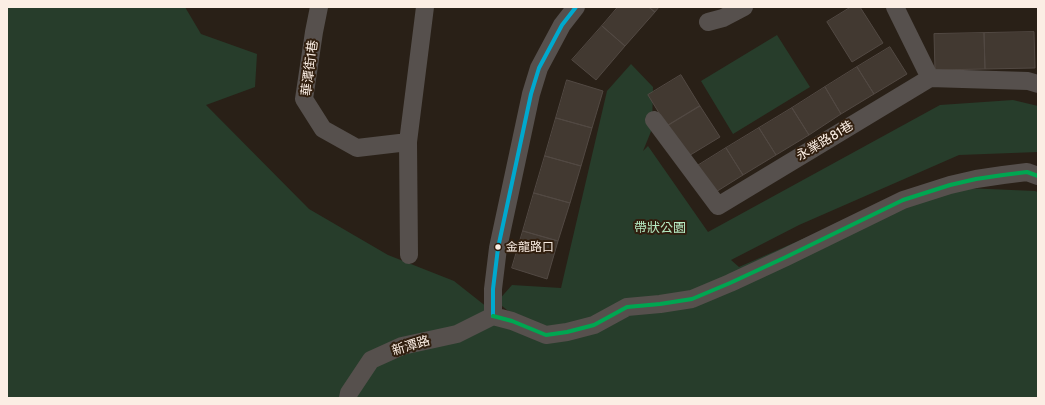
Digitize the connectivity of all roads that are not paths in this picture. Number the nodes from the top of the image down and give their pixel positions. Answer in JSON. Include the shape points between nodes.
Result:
{"nodes":[{"id":1,"x":319,"y":7,"type":"edge"},
{"id":2,"x":425,"y":7,"type":"edge"},
{"id":3,"x":576,"y":7,"type":"edge"},
{"id":4,"x":744,"y":7,"type":"edge"},
{"id":5,"x":895,"y":7,"type":"edge"},
{"id":6,"x":708,"y":22,"type":"dead end"},
{"id":7,"x":930,"y":78,"type":"junction"},
{"id":8,"x":1038,"y":84,"type":"edge"},
{"id":9,"x":654,"y":120,"type":"dead end"},
{"id":10,"x":408,"y":142,"type":"junction"},
{"id":11,"x":1038,"y":176,"type":"edge"},
{"id":12,"x":409,"y":255,"type":"dead end"},
{"id":13,"x":493,"y":316,"type":"junction"},
{"id":14,"x":348,"y":398,"type":"edge"}],
"edges":[{"from":1,"to":10,"type":"street","name":"華潭街1巷","via":[[304,99],[323,128],[357,148]]},
{"from":2,"to":10,"type":"street"},
{"from":3,"to":13,"type":"street","via":[[562,25],[539,68],[531,94],[498,248]]},
{"from":4,"to":6,"type":"street","via":[[723,18]]},
{"from":5,"to":7,"type":"street"},
{"from":7,"to":8,"type":"street","via":[[1028,81]]},
{"from":7,"to":9,"type":"street","name":"永業路81巷","via":[[718,206]]},
{"from":10,"to":12,"type":"street"},
{"from":11,"to":13,"type":"street","via":[[1027,172],[1004,174],[950,185],[903,200],[786,257],[698,296],[660,304],[627,307],[594,325],[567,332],[546,335]]},
{"from":13,"to":14,"type":"street","name":"新潭路","via":[[457,334],[402,346],[371,360]]}]}
